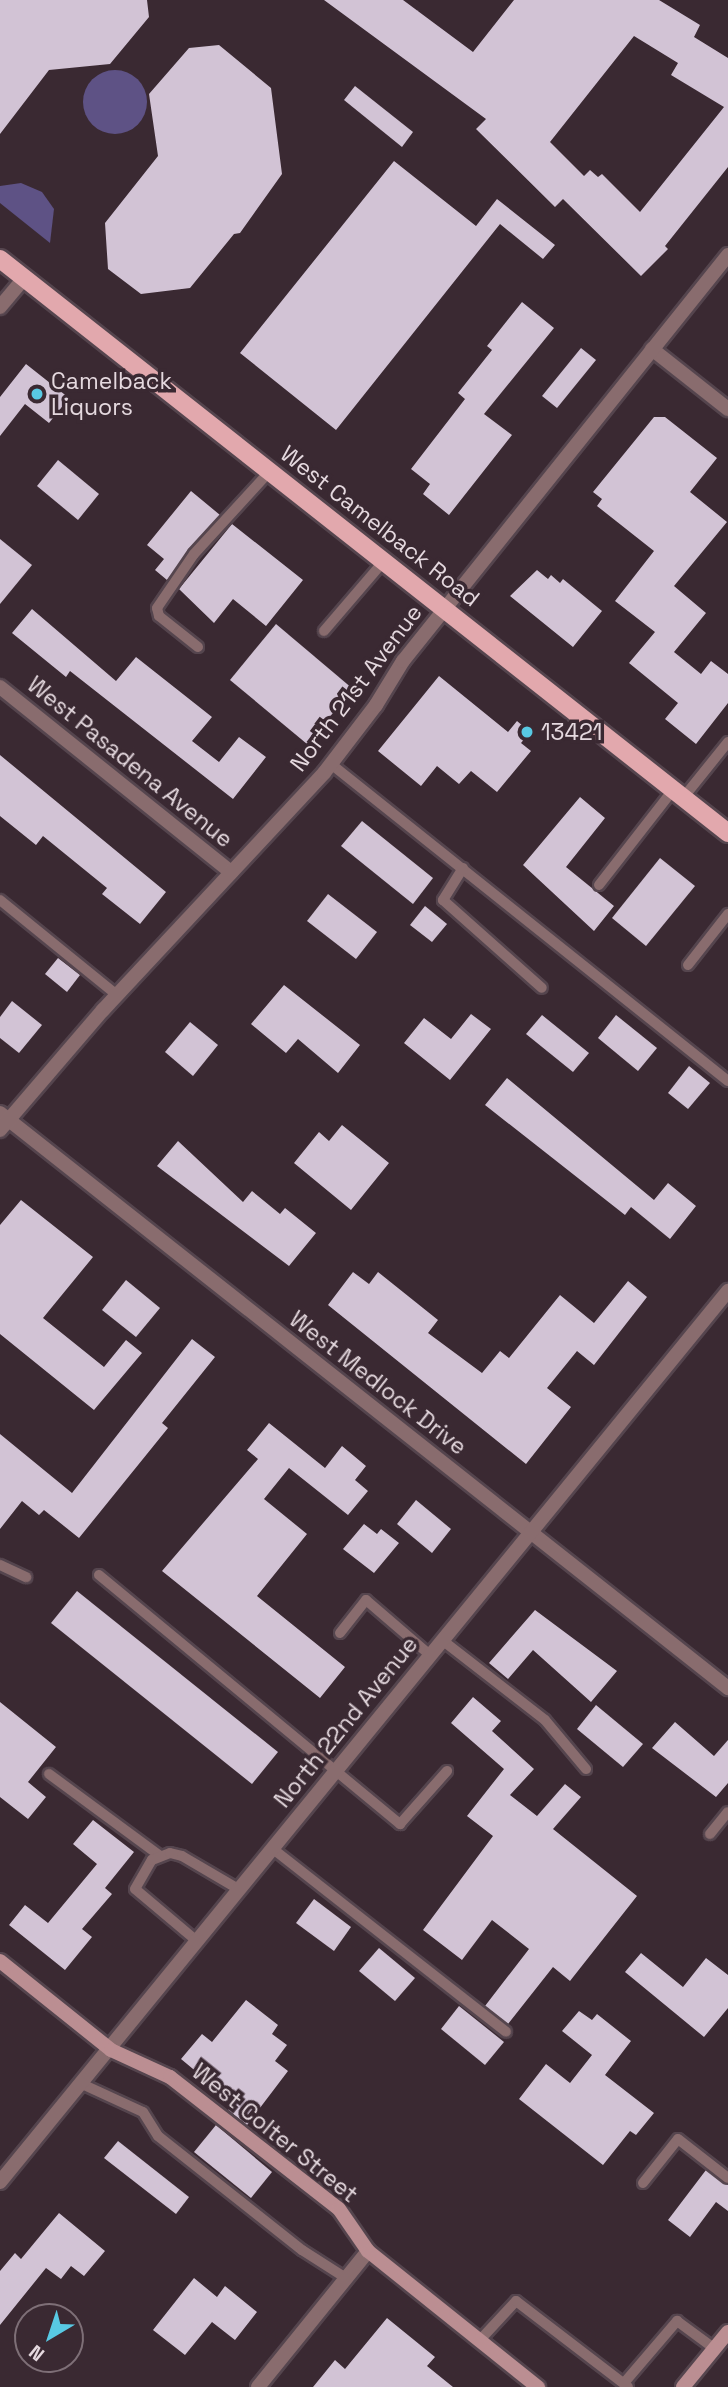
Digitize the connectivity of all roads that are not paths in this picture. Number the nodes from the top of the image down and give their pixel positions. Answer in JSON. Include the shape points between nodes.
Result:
{"nodes":[{"id":1,"x":728,"y":255,"type":"edge"},
{"id":2,"x":0,"y":259,"type":"edge"},
{"id":3,"x":23,"y":278,"type":"junction"},
{"id":4,"x":0,"y":307,"type":"edge"},
{"id":5,"x":652,"y":349,"type":"junction"},
{"id":6,"x":728,"y":409,"type":"edge"},
{"id":7,"x":270,"y":471,"type":"junction"},
{"id":8,"x":384,"y":561,"type":"junction"},
{"id":9,"x":445,"y":609,"type":"junction"},
{"id":10,"x":324,"y":632,"type":"dead end"},
{"id":11,"x":198,"y":647,"type":"dead end"},
{"id":12,"x":0,"y":687,"type":"edge"},
{"id":13,"x":728,"y":742,"type":"edge"},
{"id":14,"x":331,"y":764,"type":"junction"},
{"id":15,"x":678,"y":794,"type":"junction"},
{"id":16,"x":728,"y":833,"type":"edge"},
{"id":17,"x":463,"y":868,"type":"junction"},
{"id":18,"x":231,"y":872,"type":"junction"},
{"id":19,"x":599,"y":885,"type":"dead end"},
{"id":20,"x":0,"y":900,"type":"edge"},
{"id":21,"x":728,"y":914,"type":"edge"},
{"id":22,"x":688,"y":965,"type":"dead end"},
{"id":23,"x":542,"y":988,"type":"dead end"},
{"id":24,"x":117,"y":995,"type":"junction"},
{"id":25,"x":728,"y":1081,"type":"edge"},
{"id":26,"x":3,"y":1121,"type":"edge"},
{"id":27,"x":728,"y":1291,"type":"edge"},
{"id":28,"x":530,"y":1533,"type":"junction"},
{"id":29,"x":0,"y":1565,"type":"edge"},
{"id":30,"x":99,"y":1575,"type":"dead end"},
{"id":31,"x":26,"y":1577,"type":"dead end"},
{"id":32,"x":340,"y":1633,"type":"dead end"},
{"id":33,"x":442,"y":1640,"type":"junction"},
{"id":34,"x":430,"y":1654,"type":"junction"},
{"id":35,"x":728,"y":1688,"type":"edge"},
{"id":36,"x":586,"y":1769,"type":"dead end"},
{"id":37,"x":447,"y":1771,"type":"dead end"},
{"id":38,"x":335,"y":1773,"type":"junction"},
{"id":39,"x":49,"y":1774,"type":"dead end"},
{"id":40,"x":728,"y":1812,"type":"edge"},
{"id":41,"x":710,"y":1835,"type":"dead end"},
{"id":42,"x":274,"y":1849,"type":"junction"},
{"id":43,"x":159,"y":1855,"type":"junction"},
{"id":44,"x":240,"y":1890,"type":"junction"},
{"id":45,"x":198,"y":1942,"type":"junction"},
{"id":46,"x":0,"y":1961,"type":"edge"},
{"id":47,"x":506,"y":2032,"type":"dead end"},
{"id":48,"x":111,"y":2050,"type":"junction"},
{"id":49,"x":82,"y":2084,"type":"junction"},
{"id":50,"x":728,"y":2178,"type":"edge"},
{"id":51,"x":0,"y":2182,"type":"edge"},
{"id":52,"x":643,"y":2183,"type":"dead end"},
{"id":53,"x":368,"y":2251,"type":"junction"},
{"id":54,"x":346,"y":2278,"type":"junction"},
{"id":55,"x":728,"y":2332,"type":"edge"},
{"id":56,"x":480,"y":2340,"type":"junction"},
{"id":57,"x":715,"y":2349,"type":"junction"},
{"id":58,"x":626,"y":2385,"type":"edge"},
{"id":59,"x":258,"y":2387,"type":"edge"},
{"id":60,"x":538,"y":2387,"type":"edge"},
{"id":61,"x":683,"y":2387,"type":"edge"}],
"edges":[{"from":1,"to":5,"type":"street","name":"North 21st Avenue"},
{"from":2,"to":3,"type":"main road","name":"West Camelback Road"},
{"from":3,"to":4,"type":"street"},
{"from":3,"to":7,"type":"main road","name":"West Camelback Road"},
{"from":5,"to":6,"type":"street"},
{"from":5,"to":9,"type":"street","name":"North 21st Avenue"},
{"from":7,"to":8,"type":"main road","name":"West Camelback Road"},
{"from":7,"to":11,"type":"lane","via":[[194,554],[157,608],[159,616]]},
{"from":8,"to":9,"type":"main road","name":"West Camelback Road"},
{"from":8,"to":10,"type":"lane"},
{"from":9,"to":14,"type":"street","name":"North 21st Avenue"},
{"from":9,"to":15,"type":"main road","name":"West Camelback Road"},
{"from":12,"to":18,"type":"street","name":"West Pasadena Avenue"},
{"from":13,"to":15,"type":"lane"},
{"from":14,"to":17,"type":"lane"},
{"from":14,"to":18,"type":"street","name":"North 21st Avenue"},
{"from":15,"to":16,"type":"main road","name":"West Camelback Road"},
{"from":15,"to":19,"type":"lane"},
{"from":17,"to":23,"type":"lane","via":[[443,900]]},
{"from":17,"to":25,"type":"lane"},
{"from":18,"to":24,"type":"street","name":"North 21st Avenue"},
{"from":20,"to":24,"type":"lane"},
{"from":21,"to":22,"type":"lane"},
{"from":24,"to":26,"type":"street","name":"North 21st Avenue"},
{"from":26,"to":28,"type":"street","name":"West Medlock Drive"},
{"from":27,"to":28,"type":"street","name":"North 22nd Avenue"},
{"from":28,"to":33,"type":"street","name":"North 22nd Avenue"},
{"from":28,"to":35,"type":"street","name":"West Medlock Drive"},
{"from":29,"to":31,"type":"lane"},
{"from":30,"to":38,"type":"lane"},
{"from":32,"to":34,"type":"lane","via":[[366,1600]]},
{"from":33,"to":34,"type":"street","name":"North 22nd Avenue"},
{"from":33,"to":36,"type":"lane","via":[[545,1720]]},
{"from":34,"to":38,"type":"street","name":"North 22nd Avenue"},
{"from":37,"to":38,"type":"lane","via":[[400,1824]]},
{"from":38,"to":42,"type":"street","name":"North 22nd Avenue"},
{"from":39,"to":43,"type":"lane"},
{"from":40,"to":41,"type":"lane"},
{"from":42,"to":44,"type":"street","name":"North 22nd Avenue"},
{"from":42,"to":47,"type":"lane"},
{"from":43,"to":44,"type":"lane","via":[[182,1856]]},
{"from":43,"to":45,"type":"lane","via":[[135,1889]]},
{"from":44,"to":45,"type":"street","name":"North 22nd Avenue"},
{"from":45,"to":48,"type":"street","name":"North 22nd Avenue"},
{"from":46,"to":48,"type":"street","name":"West Colter Street"},
{"from":48,"to":49,"type":"street","name":"North 22nd Avenue"},
{"from":48,"to":53,"type":"street","name":"West Colter Street","via":[[170,2077],[339,2209]]},
{"from":49,"to":51,"type":"street","name":"North 22nd Avenue"},
{"from":49,"to":54,"type":"lane","via":[[143,2112],[158,2136],[302,2250]]},
{"from":50,"to":52,"type":"lane","via":[[678,2139]]},
{"from":53,"to":54,"type":"street"},
{"from":53,"to":56,"type":"street","name":"West Colter Street"},
{"from":54,"to":59,"type":"street"},
{"from":55,"to":57,"type":"street"},
{"from":56,"to":58,"type":"lane","via":[[516,2301]]},
{"from":56,"to":60,"type":"street","name":"West Colter Street"},
{"from":57,"to":58,"type":"lane","via":[[677,2321]]},
{"from":57,"to":61,"type":"street"}]}
